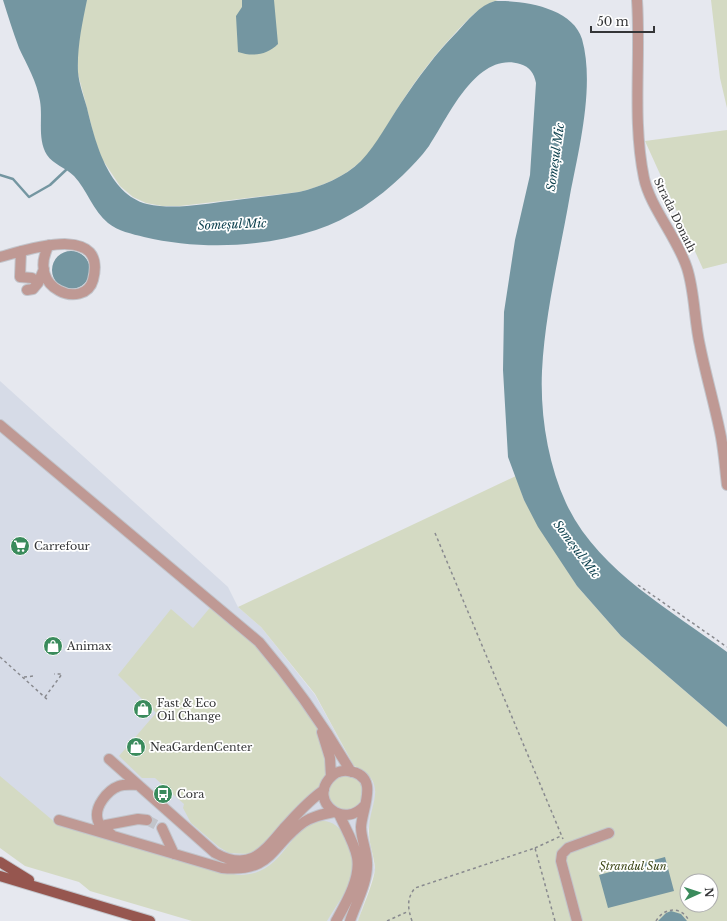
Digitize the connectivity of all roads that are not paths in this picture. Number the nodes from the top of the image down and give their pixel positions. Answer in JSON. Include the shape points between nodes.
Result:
{"nodes":[{"id":1,"x":637,"y":0,"type":"edge"},
{"id":2,"x":49,"y":245,"type":"junction"},
{"id":3,"x":21,"y":251,"type":"junction"},
{"id":4,"x":0,"y":257,"type":"edge"},
{"id":5,"x":44,"y":269,"type":"junction"},
{"id":6,"x":32,"y":278,"type":"dead end"},
{"id":7,"x":27,"y":290,"type":"dead end"},
{"id":8,"x":0,"y":425,"type":"edge"},
{"id":9,"x":727,"y":479,"type":"edge"},
{"id":10,"x":316,"y":718,"type":"junction"},
{"id":11,"x":110,"y":759,"type":"dead end"},
{"id":12,"x":351,"y":772,"type":"junction"},
{"id":13,"x":331,"y":777,"type":"junction"},
{"id":14,"x":138,"y":785,"type":"junction"},
{"id":15,"x":324,"y":790,"type":"junction"},
{"id":16,"x":365,"y":805,"type":"junction"},
{"id":17,"x":336,"y":813,"type":"junction"},
{"id":18,"x":58,"y":820,"type":"dead end"},
{"id":19,"x":148,"y":820,"type":"tunnel mouth"},
{"id":20,"x":101,"y":826,"type":"junction"},
{"id":21,"x":162,"y":828,"type":"tunnel mouth"},
{"id":22,"x":609,"y":834,"type":"dead end"},
{"id":23,"x":116,"y":837,"type":"junction"},
{"id":24,"x":174,"y":854,"type":"junction"},
{"id":25,"x":0,"y":862,"type":"edge"},
{"id":26,"x":0,"y":876,"type":"edge"},
{"id":27,"x":0,"y":879,"type":"edge"},
{"id":28,"x":15,"y":880,"type":"junction"},
{"id":29,"x":70,"y":897,"type":"junction"},
{"id":30,"x":150,"y":921,"type":"edge"},
{"id":31,"x":336,"y":921,"type":"edge"},
{"id":32,"x":350,"y":921,"type":"edge"},
{"id":33,"x":577,"y":921,"type":"edge"}],
"edges":[{"from":1,"to":9,"type":"street","name":"Strada Donath","via":[[640,45],[638,120],[643,173],[649,195],[675,240],[687,270],[699,344],[722,439]]},
{"from":2,"to":3,"type":"street"},
{"from":2,"to":5,"type":"street","via":[[43,257]]},
{"from":2,"to":5,"type":"street","via":[[78,245],[89,252],[94,263],[92,282],[86,290],[76,294],[65,294],[50,284]]},
{"from":3,"to":4,"type":"street"},
{"from":3,"to":6,"type":"street","via":[[20,277]]},
{"from":5,"to":7,"type":"street","via":[[38,283],[33,289]]},
{"from":8,"to":10,"type":"street","via":[[259,642],[289,677]]},
{"from":10,"to":12,"type":"street"},
{"from":10,"to":13,"type":"street","via":[[326,740]]},
{"from":11,"to":14,"type":"street"},
{"from":12,"to":13,"type":"street","via":[[339,772]]},
{"from":12,"to":16,"type":"street","via":[[365,782],[368,790]]},
{"from":13,"to":15,"type":"street"},
{"from":14,"to":15,"type":"street","via":[[215,853],[235,860],[258,856],[271,845],[312,798]]},
{"from":14,"to":20,"type":"street","via":[[120,786],[105,796],[97,812]]},
{"from":15,"to":17,"type":"street","via":[[326,802]]},
{"from":16,"to":17,"type":"street","via":[[350,815]]},
{"from":16,"to":32,"type":"street","via":[[361,827],[367,874]]},
{"from":17,"to":24,"type":"street","via":[[314,816],[305,821],[271,856],[249,868],[222,868]]},
{"from":17,"to":31,"type":"street","via":[[351,838],[358,863],[354,881]]},
{"from":18,"to":23,"type":"street"},
{"from":19,"to":20,"type":"street","via":[[138,819]]},
{"from":20,"to":23,"type":"street"},
{"from":21,"to":24,"type":"street"},
{"from":22,"to":33,"type":"street","via":[[568,848],[562,854],[561,861]]},
{"from":23,"to":24,"type":"street"},
{"from":25,"to":29,"type":"main road","via":[[30,881]]},
{"from":26,"to":28,"type":"main road"},
{"from":27,"to":28,"type":"main road"},
{"from":28,"to":29,"type":"main road"},
{"from":29,"to":30,"type":"main road"}]}
